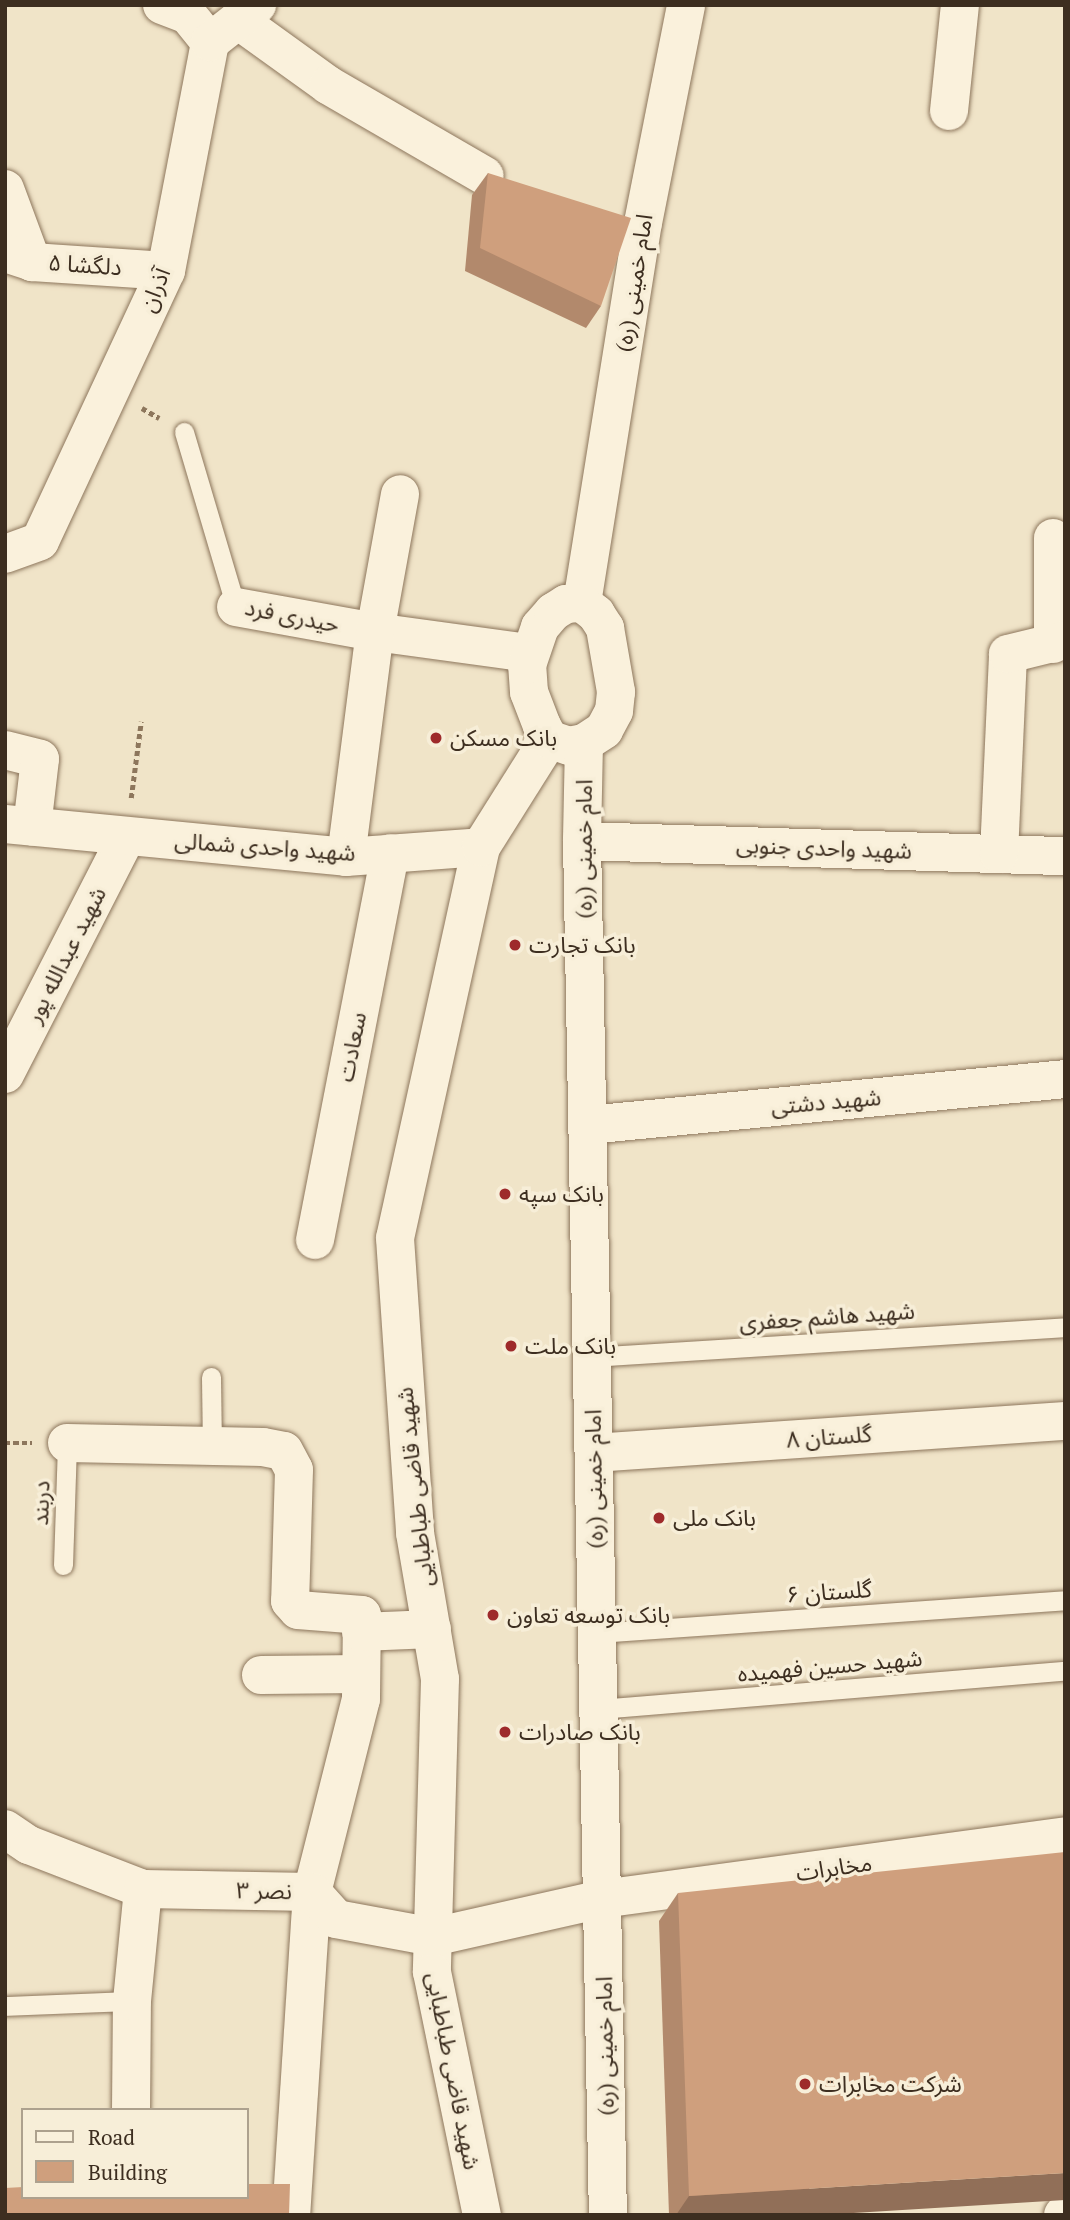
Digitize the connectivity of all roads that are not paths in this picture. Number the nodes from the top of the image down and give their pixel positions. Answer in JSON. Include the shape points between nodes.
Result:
{"nodes":[{"id":1,"x":162,"y":5,"type":"edge"},
{"id":2,"x":686,"y":5,"type":"edge"},
{"id":3,"x":960,"y":5,"type":"edge"},
{"id":4,"x":235,"y":22,"type":"edge"},
{"id":5,"x":949,"y":111,"type":"dead end"},
{"id":6,"x":485,"y":176,"type":"edge"},
{"id":7,"x":5,"y":188,"type":"edge"},
{"id":8,"x":18,"y":258,"type":"edge"},
{"id":9,"x":166,"y":271,"type":"junction"},
{"id":10,"x":184,"y":432,"type":"road end"},
{"id":11,"x":400,"y":494,"type":"dead end"},
{"id":12,"x":1053,"y":538,"type":"dead end"},
{"id":13,"x":5,"y":554,"type":"edge"},
{"id":14,"x":582,"y":603,"type":"junction"},
{"id":15,"x":236,"y":607,"type":"joint"},
{"id":16,"x":376,"y":632,"type":"junction"},
{"id":17,"x":1059,"y":642,"type":"edge"},
{"id":18,"x":528,"y":653,"type":"junction"},
{"id":19,"x":567,"y":741,"type":"junction"},
{"id":20,"x":5,"y":750,"type":"edge"},
{"id":21,"x":18,"y":825,"type":"edge"},
{"id":22,"x":127,"y":836,"type":"junction"},
{"id":23,"x":582,"y":841,"type":"junction"},
{"id":24,"x":481,"y":847,"type":"junction"},
{"id":25,"x":390,"y":853,"type":"junction"},
{"id":26,"x":999,"y":854,"type":"junction"},
{"id":27,"x":1065,"y":856,"type":"edge"},
{"id":28,"x":346,"y":857,"type":"junction"},
{"id":29,"x":5,"y":1074,"type":"edge"},
{"id":30,"x":1065,"y":1079,"type":"edge"},
{"id":31,"x":588,"y":1125,"type":"junction"},
{"id":32,"x":315,"y":1240,"type":"dead end"},
{"id":33,"x":1065,"y":1327,"type":"edge"},
{"id":34,"x":592,"y":1357,"type":"junction"},
{"id":35,"x":211,"y":1377,"type":"dead end"},
{"id":36,"x":1065,"y":1421,"type":"edge"},
{"id":37,"x":68,"y":1443,"type":"joint"},
{"id":38,"x":212,"y":1446,"type":"junction"},
{"id":39,"x":594,"y":1452,"type":"junction"},
{"id":40,"x":64,"y":1564,"type":"dead end"},
{"id":41,"x":1065,"y":1600,"type":"edge"},
{"id":42,"x":361,"y":1623,"type":"junction"},
{"id":43,"x":432,"y":1629,"type":"junction"},
{"id":44,"x":597,"y":1633,"type":"junction"},
{"id":45,"x":1065,"y":1671,"type":"edge"},
{"id":46,"x":261,"y":1675,"type":"dead end"},
{"id":47,"x":361,"y":1675,"type":"junction"},
{"id":48,"x":599,"y":1709,"type":"junction"},
{"id":49,"x":5,"y":1829,"type":"edge"},
{"id":50,"x":1065,"y":1836,"type":"edge"},
{"id":51,"x":142,"y":1889,"type":"junction"},
{"id":52,"x":312,"y":1892,"type":"junction"},
{"id":53,"x":602,"y":1899,"type":"junction"},
{"id":54,"x":433,"y":1937,"type":"junction"},
{"id":55,"x":132,"y":2001,"type":"junction"},
{"id":56,"x":5,"y":2006,"type":"edge"},
{"id":57,"x":131,"y":2108,"type":"edge"},
{"id":58,"x":291,"y":2215,"type":"edge"},
{"id":59,"x":482,"y":2215,"type":"edge"},
{"id":60,"x":608,"y":2215,"type":"edge"}],
"edges":[{"from":1,"to":4,"type":"street","via":[[188,15]]},
{"from":2,"to":14,"type":"street","name":"امام خمینی (ره)","via":[[643,223]]},
{"from":3,"to":5,"type":"street"},
{"from":4,"to":6,"type":"street","via":[[328,85]]},
{"from":4,"to":9,"type":"street","name":"آذران"},
{"from":7,"to":8,"type":"street"},
{"from":8,"to":9,"type":"street","name":"دلگشا ۵"},
{"from":9,"to":13,"type":"street","name":"آذران","via":[[40,541]]},
{"from":10,"to":15,"type":"lane","name":"حیدری فرد"},
{"from":11,"to":16,"type":"street"},
{"from":12,"to":17,"type":"street"},
{"from":14,"to":18,"type":"street","via":[[566,604],[553,612]]},
{"from":14,"to":19,"type":"street","via":[[605,628],[616,692],[614,710],[604,730]]},
{"from":15,"to":16,"type":"street","name":"حیدری فرد"},
{"from":16,"to":18,"type":"street","name":"حیدری فرد"},
{"from":16,"to":28,"type":"street"},
{"from":17,"to":26,"type":"street","via":[[1008,654]]},
{"from":18,"to":19,"type":"street","via":[[529,692]]},
{"from":19,"to":23,"type":"street","name":"امام خمینی (ره)"},
{"from":19,"to":24,"type":"street"},
{"from":20,"to":21,"type":"street","via":[[40,759]]},
{"from":21,"to":22,"type":"street","name":"شهید واحدی شمالی"},
{"from":22,"to":28,"type":"street","name":"شهید واحدی شمالی"},
{"from":22,"to":29,"type":"street","name":"شهید عبدالله پور"},
{"from":23,"to":26,"type":"street","name":"شهید واحدی جنوبی"},
{"from":23,"to":31,"type":"street","name":"امام خمینی (ره)"},
{"from":24,"to":25,"type":"street","name":"شهید واحدی شمالی"},
{"from":24,"to":43,"type":"street","name":"شهید قاضی طباطبایی","via":[[395,1238],[415,1533]]},
{"from":25,"to":28,"type":"street","name":"شهید واحدی شمالی"},
{"from":25,"to":32,"type":"street","name":"سعادت"},
{"from":26,"to":27,"type":"street","name":"شهید واحدی جنوبی"},
{"from":30,"to":31,"type":"street","name":"شهید دشتی"},
{"from":31,"to":34,"type":"street","name":"امام خمینی (ره)"},
{"from":33,"to":34,"type":"lane","name":"شهيد هاشم جعفری"},
{"from":34,"to":39,"type":"street","name":"امام خمینی (ره)"},
{"from":35,"to":38,"type":"lane"},
{"from":36,"to":39,"type":"street","name":"گلستان ۸"},
{"from":37,"to":38,"type":"street"},
{"from":37,"to":40,"type":"lane","name":"دربند"},
{"from":38,"to":42,"type":"street","via":[[284,1451],[294,1470],[290,1601],[298,1610]]},
{"from":39,"to":44,"type":"street","name":"امام خمینی (ره)"},
{"from":41,"to":44,"type":"lane","name":"گلستان ۶"},
{"from":42,"to":43,"type":"street"},
{"from":42,"to":47,"type":"street"},
{"from":43,"to":54,"type":"street","name":"شهید قاضی طباطبایی","via":[[440,1678]]},
{"from":44,"to":48,"type":"street","name":"امام خمینی (ره)"},
{"from":45,"to":48,"type":"lane","name":"شهيد حسین فهمیده"},
{"from":46,"to":47,"type":"street"},
{"from":47,"to":52,"type":"street","via":[[361,1699]]},
{"from":48,"to":53,"type":"street","name":"امام خمینی (ره)"},
{"from":49,"to":51,"type":"street","name":"نصر ۳","via":[[29,1845]]},
{"from":50,"to":53,"type":"street","name":"مخابرات"},
{"from":51,"to":52,"type":"street","name":"نصر ۳"},
{"from":51,"to":55,"type":"street"},
{"from":52,"to":54,"type":"street","name":"نصر ۳","via":[[337,1919]]},
{"from":52,"to":58,"type":"street"},
{"from":53,"to":54,"type":"street","name":"نصر ۳"},
{"from":53,"to":60,"type":"street","name":"امام خمینی (ره)"},
{"from":54,"to":59,"type":"street","name":"شهید قاضی طباطبایی","via":[[432,1972]]},
{"from":55,"to":56,"type":"lane"},
{"from":55,"to":57,"type":"street"}]}
